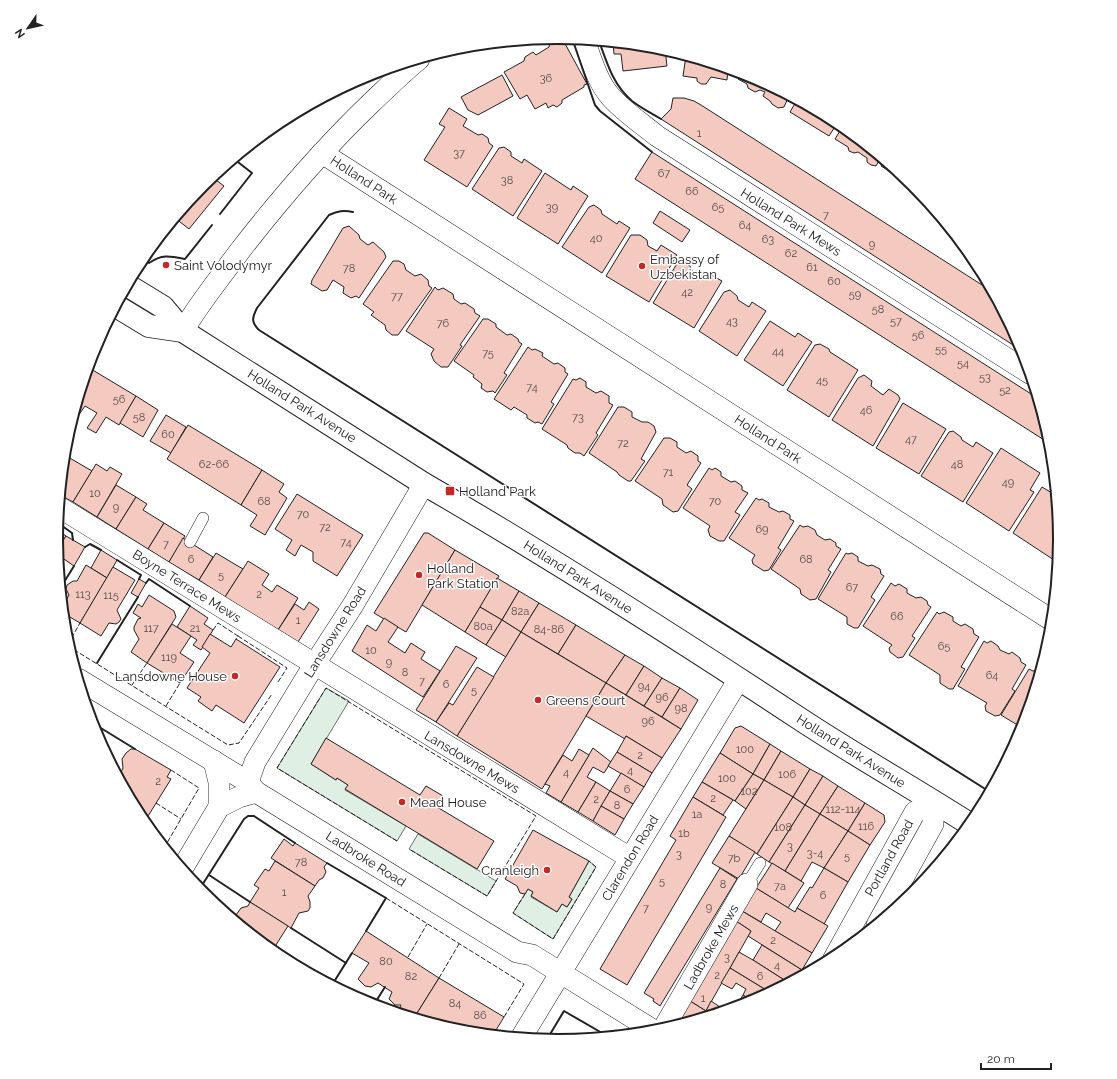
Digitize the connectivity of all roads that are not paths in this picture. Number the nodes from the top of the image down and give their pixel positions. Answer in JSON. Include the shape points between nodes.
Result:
{"nodes":[{"id":1,"x":586,"y":45,"type":"edge"},
{"id":2,"x":411,"y":67,"type":"edge"},
{"id":3,"x":322,"y":153,"type":"junction"},
{"id":4,"x":132,"y":287,"type":"edge"},
{"id":5,"x":120,"y":309,"type":"edge"},
{"id":6,"x":183,"y":331,"type":"junction"},
{"id":7,"x":1024,"y":369,"type":"edge"},
{"id":8,"x":424,"y":484,"type":"junction"},
{"id":9,"x":64,"y":510,"type":"edge"},
{"id":10,"x":203,"y":518,"type":"dead end"},
{"id":11,"x":190,"y":542,"type":"dead end"},
{"id":12,"x":1047,"y":617,"type":"edge"},
{"id":13,"x":314,"y":665,"type":"junction"},
{"id":14,"x":739,"y":679,"type":"junction"},
{"id":15,"x":84,"y":683,"type":"edge"},
{"id":16,"x":214,"y":761,"type":"junction"},
{"id":17,"x":252,"y":787,"type":"junction"},
{"id":18,"x":933,"y":802,"type":"junction"},
{"id":19,"x":219,"y":807,"type":"junction"},
{"id":20,"x":965,"y":822,"type":"edge"},
{"id":21,"x":630,"y":858,"type":"junction"},
{"id":22,"x":760,"y":863,"type":"dead end"},
{"id":23,"x":184,"y":864,"type":"edge"},
{"id":24,"x":748,"y":884,"type":"joint"},
{"id":25,"x":884,"y":913,"type":"edge"},
{"id":26,"x":840,"y":947,"type":"edge"},
{"id":27,"x":560,"y":973,"type":"junction"},
{"id":28,"x":667,"y":1022,"type":"edge"},
{"id":29,"x":647,"y":1026,"type":"edge"},
{"id":30,"x":524,"y":1034,"type":"edge"}],
"edges":[{"from":1,"to":7,"type":"street","name":"Holland Park Mews","via":[[600,82],[609,96],[657,136]]},
{"from":2,"to":3,"type":"street","name":"Holland Park"},
{"from":3,"to":6,"type":"street","name":"Holland Park","via":[[252,235],[196,309]]},
{"from":3,"to":12,"type":"street","name":"Holland Park"},
{"from":4,"to":6,"type":"main road","name":"Holland Park Avenue","via":[[163,307]]},
{"from":5,"to":6,"type":"main road","name":"Holland Park Avenue","via":[[149,326]]},
{"from":6,"to":8,"type":"main road","name":"Holland Park Avenue"},
{"from":8,"to":13,"type":"street","name":"Lansdowne Road","via":[[353,605]]},
{"from":8,"to":14,"type":"main road","name":"Holland Park Avenue"},
{"from":9,"to":13,"type":"street","name":"Boyne Terrace Mews","via":[[173,571]]},
{"from":10,"to":11,"type":"lane"},
{"from":13,"to":17,"type":"street","name":"Lansdowne Road","via":[[255,762]]},
{"from":13,"to":21,"type":"street","name":"Lansdowne Mews"},
{"from":14,"to":18,"type":"main road","name":"Holland Park Avenue"},
{"from":14,"to":21,"type":"street","name":"Clarendon Road"},
{"from":15,"to":16,"type":"street","name":"Ladbroke Road"},
{"from":16,"to":17,"type":"street","name":"Ladbroke Road"},
{"from":16,"to":19,"type":"street","via":[[219,782]]},
{"from":17,"to":19,"type":"street"},
{"from":17,"to":27,"type":"street","name":"Ladbroke Road","via":[[517,952],[532,956]]},
{"from":18,"to":20,"type":"main road","name":"Holland Park Avenue"},
{"from":18,"to":25,"type":"street","name":"Portland Road","via":[[933,824]]},
{"from":18,"to":26,"type":"street","name":"Portland Road","via":[[915,812]]},
{"from":19,"to":23,"type":"street"},
{"from":21,"to":27,"type":"street","name":"Clarendon Road"},
{"from":22,"to":24,"type":"lane","name":"Ladbroke Mews"},
{"from":24,"to":28,"type":"street","name":"Ladbroke Mews"},
{"from":27,"to":29,"type":"street","name":"Ladbroke Road"},
{"from":27,"to":30,"type":"street","name":"Clarendon Road"}]}
